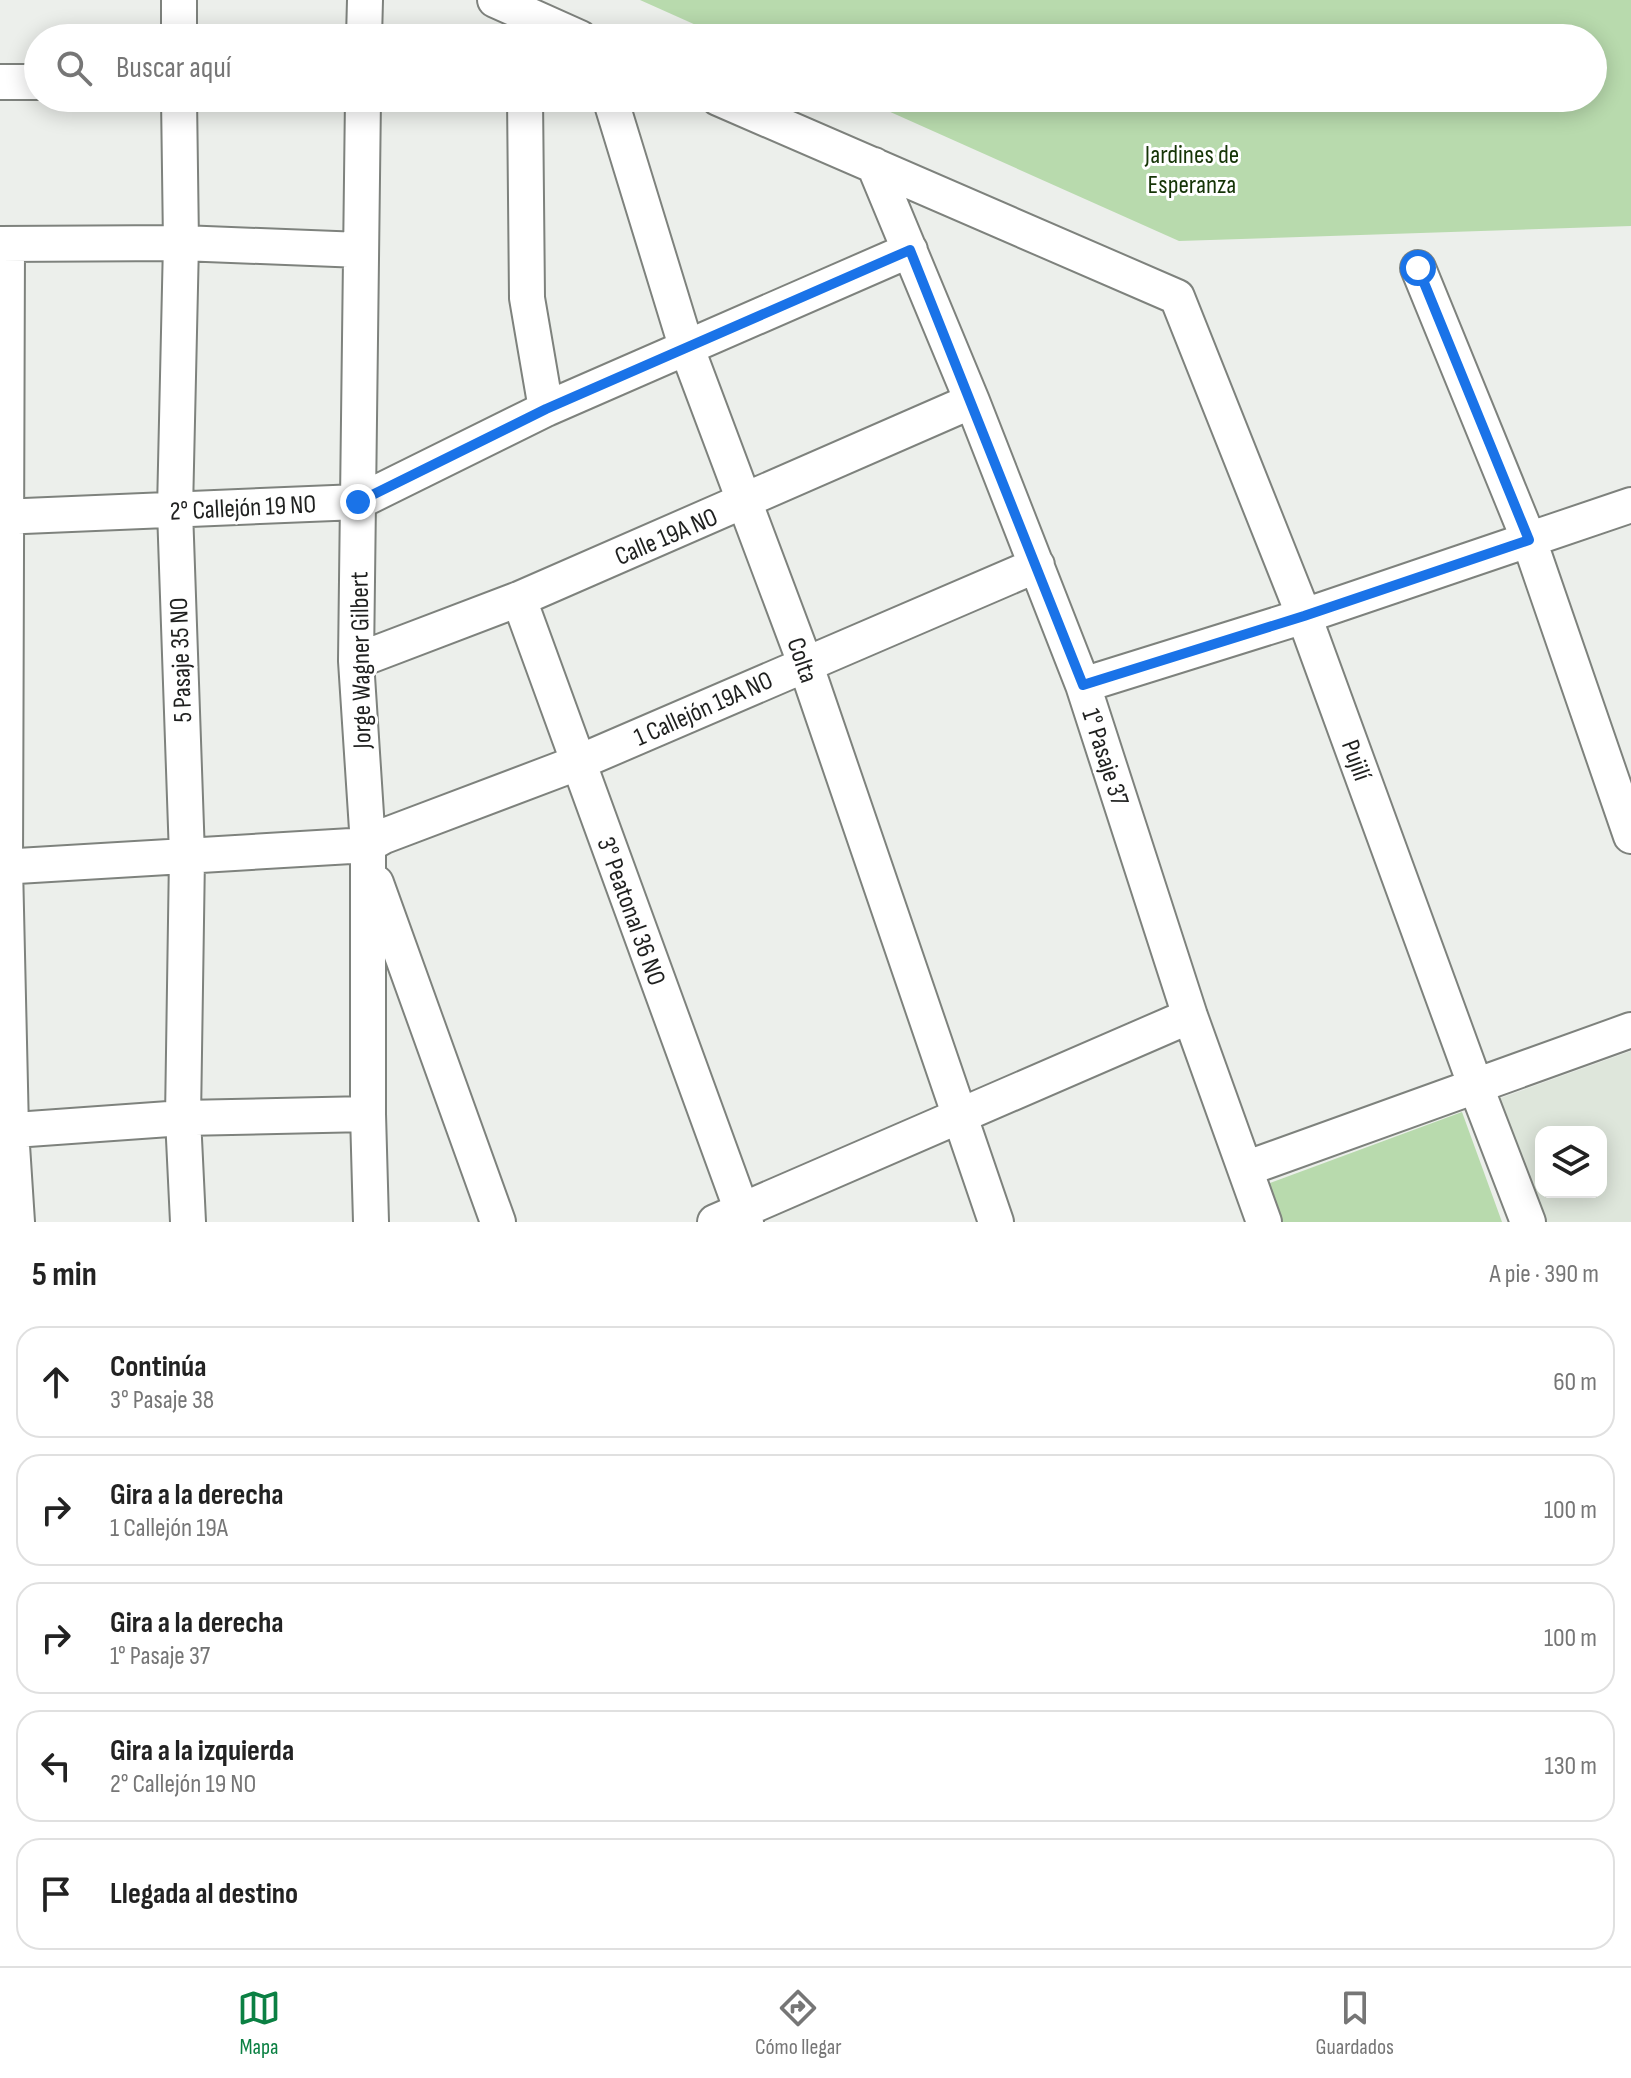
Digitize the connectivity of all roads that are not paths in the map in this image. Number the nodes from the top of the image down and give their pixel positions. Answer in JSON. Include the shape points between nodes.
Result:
{"nodes":[{"id":1,"x":179,"y":0,"type":"edge"},
{"id":2,"x":365,"y":0,"type":"edge"},
{"id":3,"x":515,"y":17,"type":"edge"},
{"id":4,"x":179,"y":24,"type":"edge"},
{"id":5,"x":364,"y":24,"type":"edge"},
{"id":6,"x":537,"y":24,"type":"edge"},
{"id":7,"x":0,"y":82,"type":"edge"},
{"id":8,"x":24,"y":82,"type":"edge"},
{"id":9,"x":179,"y":112,"type":"edge"},
{"id":10,"x":363,"y":112,"type":"edge"},
{"id":11,"x":525,"y":112,"type":"edge"},
{"id":12,"x":614,"y":112,"type":"edge"},
{"id":13,"x":751,"y":112,"type":"edge"},
{"id":14,"x":874,"y":165,"type":"junction"},
{"id":15,"x":181,"y":243,"type":"junction"},
{"id":16,"x":4,"y":244,"type":"edge"},
{"id":17,"x":361,"y":250,"type":"junction"},
{"id":18,"x":910,"y":250,"type":"junction"},
{"id":19,"x":1418,"y":268,"type":"dead end"},
{"id":20,"x":686,"y":346,"type":"junction"},
{"id":21,"x":972,"y":401,"type":"junction"},
{"id":22,"x":546,"y":409,"type":"junction"},
{"id":23,"x":358,"y":502,"type":"junction"},
{"id":24,"x":747,"y":502,"type":"junction"},
{"id":25,"x":1631,"y":505,"type":"edge"},
{"id":26,"x":175,"y":510,"type":"junction"},
{"id":27,"x":4,"y":517,"type":"edge"},
{"id":28,"x":1529,"y":540,"type":"junction"},
{"id":29,"x":1037,"y":565,"type":"junction"},
{"id":30,"x":519,"y":599,"type":"junction"},
{"id":31,"x":1304,"y":616,"type":"junction"},
{"id":32,"x":356,"y":661,"type":"junction"},
{"id":33,"x":805,"y":663,"type":"junction"},
{"id":34,"x":1083,"y":685,"type":"junction"},
{"id":35,"x":577,"y":763,"type":"junction"},
{"id":36,"x":1631,"y":836,"type":"edge"},
{"id":37,"x":368,"y":853,"type":"junction"},
{"id":38,"x":187,"y":856,"type":"junction"},
{"id":39,"x":2,"y":866,"type":"edge"},
{"id":40,"x":1190,"y":1016,"type":"junction"},
{"id":41,"x":1631,"y":1030,"type":"edge"},
{"id":42,"x":1476,"y":1087,"type":"junction"},
{"id":43,"x":368,"y":1114,"type":"junction"},
{"id":44,"x":958,"y":1116,"type":"junction"},
{"id":45,"x":183,"y":1118,"type":"junction"},
{"id":46,"x":5,"y":1130,"type":"edge"},
{"id":47,"x":1245,"y":1169,"type":"junction"},
{"id":48,"x":735,"y":1218,"type":"edge"},
{"id":49,"x":17,"y":1222,"type":"edge"},
{"id":50,"x":188,"y":1222,"type":"edge"},
{"id":51,"x":371,"y":1222,"type":"edge"},
{"id":52,"x":498,"y":1222,"type":"edge"},
{"id":53,"x":996,"y":1222,"type":"edge"},
{"id":54,"x":1264,"y":1222,"type":"edge"},
{"id":55,"x":1528,"y":1222,"type":"edge"}],
"edges":[{"from":1,"to":4,"type":"street"},
{"from":2,"to":5,"type":"street"},
{"from":3,"to":6,"type":"street"},
{"from":7,"to":8,"type":"street"},
{"from":9,"to":15,"type":"street","name":"5 Pasaje 35 NO"},
{"from":10,"to":17,"type":"street","name":"Jorge Wagner Gilbert"},
{"from":11,"to":22,"type":"street","via":[[527,298]]},
{"from":12,"to":20,"type":"street","name":"Colta"},
{"from":13,"to":14,"type":"street"},
{"from":14,"to":18,"type":"street","name":"1° Pasaje 37"},
{"from":14,"to":31,"type":"street","name":"Pujilí","via":[[1179,301]]},
{"from":15,"to":16,"type":"street"},
{"from":15,"to":17,"type":"street"},
{"from":15,"to":26,"type":"street","name":"5 Pasaje 35 NO"},
{"from":16,"to":27,"type":"street"},
{"from":17,"to":23,"type":"street","name":"Jorge Wagner Gilbert"},
{"from":18,"to":20,"type":"street","name":"2° Callejón 19 NO"},
{"from":18,"to":21,"type":"street","name":"1° Pasaje 37"},
{"from":19,"to":28,"type":"street"},
{"from":20,"to":22,"type":"street","name":"2° Callejón 19 NO"},
{"from":20,"to":24,"type":"street","name":"Colta"},
{"from":21,"to":24,"type":"street","name":"Calle 19A NO"},
{"from":21,"to":29,"type":"street","name":"1° Pasaje 37"},
{"from":22,"to":23,"type":"street","name":"2° Callejón 19 NO"},
{"from":23,"to":26,"type":"street","name":"2° Callejón 19 NO"},
{"from":23,"to":32,"type":"street","name":"Jorge Wagner Gilbert"},
{"from":24,"to":30,"type":"street","name":"Calle 19A NO"},
{"from":24,"to":33,"type":"street","name":"Colta"},
{"from":25,"to":28,"type":"street"},
{"from":26,"to":27,"type":"street","name":"2° Callejón 19 NO"},
{"from":26,"to":38,"type":"street","name":"5 Pasaje 35 NO"},
{"from":27,"to":39,"type":"street"},
{"from":28,"to":31,"type":"street"},
{"from":28,"to":36,"type":"street"},
{"from":29,"to":33,"type":"street","name":"1 Callejón 19A NO"},
{"from":29,"to":34,"type":"street","name":"1° Pasaje 37"},
{"from":30,"to":32,"type":"street","name":"Calle 19A NO"},
{"from":30,"to":35,"type":"street","name":"3° Peatonal 36 NO"},
{"from":31,"to":34,"type":"street"},
{"from":31,"to":42,"type":"street","name":"Pujilí"},
{"from":32,"to":37,"type":"street","name":"Jorge Wagner Gilbert"},
{"from":33,"to":35,"type":"street","name":"1 Callejón 19A NO"},
{"from":33,"to":44,"type":"street","name":"Colta"},
{"from":34,"to":40,"type":"street","name":"1° Pasaje 37"},
{"from":35,"to":37,"type":"street","name":"1 Callejón 19A NO","via":[[384,836]]},
{"from":35,"to":48,"type":"street","name":"3° Peatonal 36 NO"},
{"from":37,"to":38,"type":"street"},
{"from":37,"to":43,"type":"street","name":"Jorge Wagner Gilbert"},
{"from":37,"to":52,"type":"street"},
{"from":38,"to":39,"type":"street"},
{"from":38,"to":45,"type":"street","name":"5 Pasaje 35 NO"},
{"from":39,"to":46,"type":"street"},
{"from":40,"to":44,"type":"street"},
{"from":40,"to":47,"type":"street","name":"1° Pasaje 37"},
{"from":41,"to":42,"type":"street"},
{"from":42,"to":47,"type":"street"},
{"from":42,"to":55,"type":"street","name":"Pujilí"},
{"from":43,"to":45,"type":"street"},
{"from":43,"to":51,"type":"street","name":"Jorge Wagner Gilbert"},
{"from":44,"to":48,"type":"street"},
{"from":44,"to":53,"type":"street","name":"Colta"},
{"from":45,"to":46,"type":"street"},
{"from":45,"to":50,"type":"street","name":"5 Pasaje 35 NO"},
{"from":46,"to":49,"type":"street"},
{"from":47,"to":54,"type":"street","name":"1° Pasaje 37"}]}
